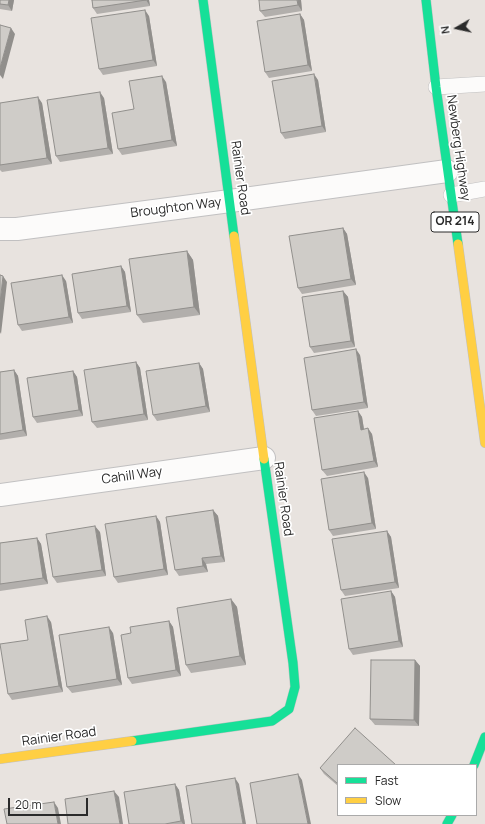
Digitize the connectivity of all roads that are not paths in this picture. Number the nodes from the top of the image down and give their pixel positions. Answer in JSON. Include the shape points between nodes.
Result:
{"nodes":[{"id":1,"x":203,"y":0,"type":"edge"},
{"id":2,"x":426,"y":0,"type":"edge"},
{"id":3,"x":485,"y":84,"type":"edge"},
{"id":4,"x":436,"y":87,"type":"junction"},
{"id":5,"x":447,"y":171,"type":"junction"},
{"id":6,"x":485,"y":189,"type":"edge"},
{"id":7,"x":451,"y":195,"type":"junction"},
{"id":8,"x":230,"y":201,"type":"junction"},
{"id":9,"x":0,"y":229,"type":"edge"},
{"id":10,"x":483,"y":412,"type":"edge"},
{"id":11,"x":485,"y":443,"type":"edge"},
{"id":12,"x":264,"y":458,"type":"junction"},
{"id":13,"x":0,"y":495,"type":"edge"},
{"id":14,"x":485,"y":737,"type":"edge"},
{"id":15,"x":0,"y":759,"type":"edge"},
{"id":16,"x":474,"y":764,"type":"edge"}],
"edges":[{"from":1,"to":8,"type":"street","name":"Rainier Road"},
{"from":2,"to":4,"type":"street","name":"Newberg Highway","number":"OR 214"},
{"from":3,"to":4,"type":"lane"},
{"from":4,"to":5,"type":"street","name":"Newberg Highway","number":"OR 214"},
{"from":5,"to":7,"type":"street","name":"Newberg Highway","number":"OR 214"},
{"from":5,"to":8,"type":"street","name":"Broughton Way"},
{"from":6,"to":7,"type":"lane"},
{"from":7,"to":10,"type":"street","name":"Newberg Highway","number":"OR 214"},
{"from":8,"to":9,"type":"street","name":"Broughton Way"},
{"from":8,"to":12,"type":"street","name":"Rainier Road"},
{"from":10,"to":11,"type":"street","name":"Newberg Highway","number":"OR 214"},
{"from":12,"to":13,"type":"street","name":"Cahill Way"},
{"from":12,"to":15,"type":"street","name":"Rainier Road","via":[[296,688],[289,709],[272,721]]},
{"from":14,"to":16,"type":"street"}]}
